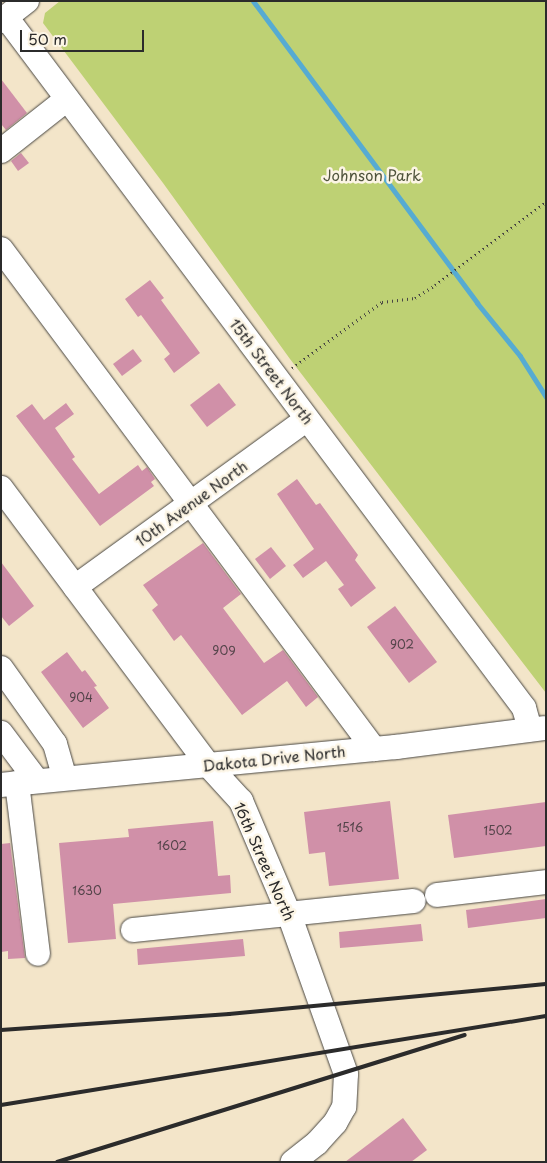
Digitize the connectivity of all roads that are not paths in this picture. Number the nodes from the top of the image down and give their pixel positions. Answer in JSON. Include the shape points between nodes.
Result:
{"nodes":[{"id":1,"x":27,"y":1,"type":"edge"},
{"id":2,"x":4,"y":19,"type":"edge"},
{"id":3,"x":67,"y":99,"type":"junction"},
{"id":4,"x":2,"y":149,"type":"edge"},
{"id":5,"x":1,"y":248,"type":"edge"},
{"id":6,"x":307,"y":419,"type":"junction"},
{"id":7,"x":1,"y":488,"type":"edge"},
{"id":8,"x":191,"y":503,"type":"junction"},
{"id":9,"x":75,"y":587,"type":"junction"},
{"id":10,"x":1,"y":668,"type":"edge"},
{"id":11,"x":538,"y":729,"type":"edge"},
{"id":12,"x":1,"y":733,"type":"edge"},
{"id":13,"x":374,"y":749,"type":"junction"},
{"id":14,"x":208,"y":765,"type":"junction"},
{"id":15,"x":65,"y":778,"type":"junction"},
{"id":16,"x":18,"y":783,"type":"edge"},
{"id":17,"x":546,"y":882,"type":"edge"},
{"id":18,"x":437,"y":895,"type":"dead end"},
{"id":19,"x":414,"y":900,"type":"dead end"},
{"id":20,"x":289,"y":914,"type":"junction"},
{"id":21,"x":133,"y":930,"type":"dead end"},
{"id":22,"x":38,"y":954,"type":"dead end"},
{"id":23,"x":293,"y":1162,"type":"edge"}],
"edges":[{"from":1,"to":2,"type":"street"},
{"from":2,"to":3,"type":"street","name":"15th Street North"},
{"from":3,"to":4,"type":"street"},
{"from":3,"to":6,"type":"street","name":"15th Street North"},
{"from":5,"to":8,"type":"street"},
{"from":6,"to":8,"type":"street","name":"10th Avenue North"},
{"from":6,"to":11,"type":"street","name":"15th Street North"},
{"from":7,"to":9,"type":"street","name":"16th Street North"},
{"from":8,"to":9,"type":"street","name":"10th Avenue North"},
{"from":8,"to":13,"type":"street"},
{"from":9,"to":14,"type":"street","name":"16th Street North"},
{"from":10,"to":15,"type":"street","via":[[55,744]]},
{"from":11,"to":13,"type":"street","name":"Dakota Drive North"},
{"from":12,"to":16,"type":"street"},
{"from":13,"to":14,"type":"street","name":"Dakota Drive North"},
{"from":14,"to":15,"type":"street","name":"Dakota Drive North"},
{"from":14,"to":20,"type":"street","name":"16th Street North","via":[[241,801]]},
{"from":15,"to":16,"type":"street","name":"Dakota Drive North"},
{"from":16,"to":22,"type":"street"},
{"from":17,"to":18,"type":"street"},
{"from":19,"to":20,"type":"street"},
{"from":20,"to":21,"type":"street"},
{"from":20,"to":23,"type":"street","name":"16th Street North","via":[[346,1074],[344,1106],[335,1123],[318,1143]]}]}
